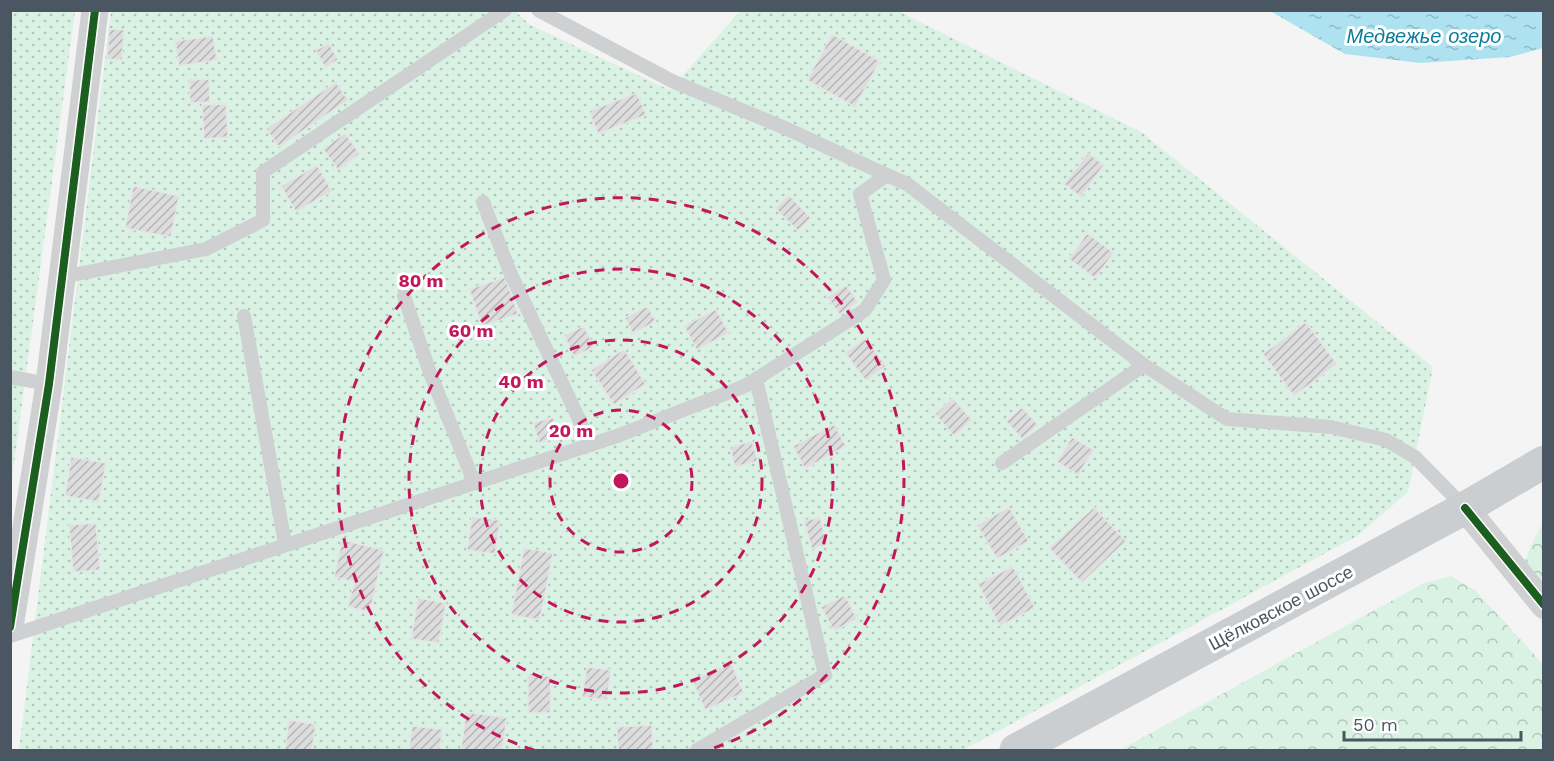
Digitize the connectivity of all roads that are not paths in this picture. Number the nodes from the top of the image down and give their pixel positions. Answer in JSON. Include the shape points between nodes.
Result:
{"nodes":[{"id":1,"x":95,"y":10,"type":"edge"},
{"id":2,"x":506,"y":10,"type":"edge"},
{"id":3,"x":538,"y":10,"type":"edge"},
{"id":4,"x":887,"y":175,"type":"junction"},
{"id":5,"x":483,"y":201,"type":"dead end"},
{"id":6,"x":62,"y":277,"type":"junction"},
{"id":7,"x":404,"y":296,"type":"dead end"},
{"id":8,"x":244,"y":316,"type":"dead end"},
{"id":9,"x":1144,"y":365,"type":"junction"},
{"id":10,"x":10,"y":377,"type":"edge"},
{"id":11,"x":756,"y":379,"type":"junction"},
{"id":12,"x":49,"y":384,"type":"junction"},
{"id":13,"x":591,"y":445,"type":"junction"},
{"id":14,"x":1544,"y":462,"type":"edge"},
{"id":15,"x":1002,"y":463,"type":"dead end"},
{"id":16,"x":474,"y":482,"type":"junction"},
{"id":17,"x":1465,"y":508,"type":"junction"},
{"id":18,"x":285,"y":544,"type":"junction"},
{"id":19,"x":1544,"y":605,"type":"edge"},
{"id":20,"x":10,"y":627,"type":"edge"},
{"id":21,"x":10,"y":636,"type":"edge"},
{"id":22,"x":697,"y":750,"type":"edge"},
{"id":23,"x":1016,"y":750,"type":"edge"}],
"edges":[{"from":1,"to":6,"type":"street"},
{"from":2,"to":6,"type":"lane","via":[[264,172],[263,220],[206,249]]},
{"from":3,"to":4,"type":"lane","via":[[672,81]]},
{"from":4,"to":9,"type":"lane","via":[[907,184]]},
{"from":4,"to":11,"type":"lane","via":[[860,194],[884,280],[865,310]]},
{"from":5,"to":13,"type":"lane","via":[[510,272]]},
{"from":6,"to":12,"type":"street"},
{"from":7,"to":16,"type":"lane"},
{"from":8,"to":18,"type":"lane"},
{"from":9,"to":15,"type":"lane"},
{"from":9,"to":17,"type":"lane","via":[[1227,418],[1331,427],[1386,440],[1415,457]]},
{"from":10,"to":12,"type":"lane"},
{"from":11,"to":13,"type":"lane"},
{"from":11,"to":22,"type":"lane","via":[[825,675]]},
{"from":12,"to":20,"type":"street"},
{"from":13,"to":16,"type":"lane"},
{"from":14,"to":17,"type":"main road","name":"Щёлковское шоссе"},
{"from":16,"to":18,"type":"lane"},
{"from":17,"to":19,"type":"street"},
{"from":17,"to":23,"type":"main road","name":"Щёлковское шоссе"},
{"from":18,"to":21,"type":"lane"}]}
